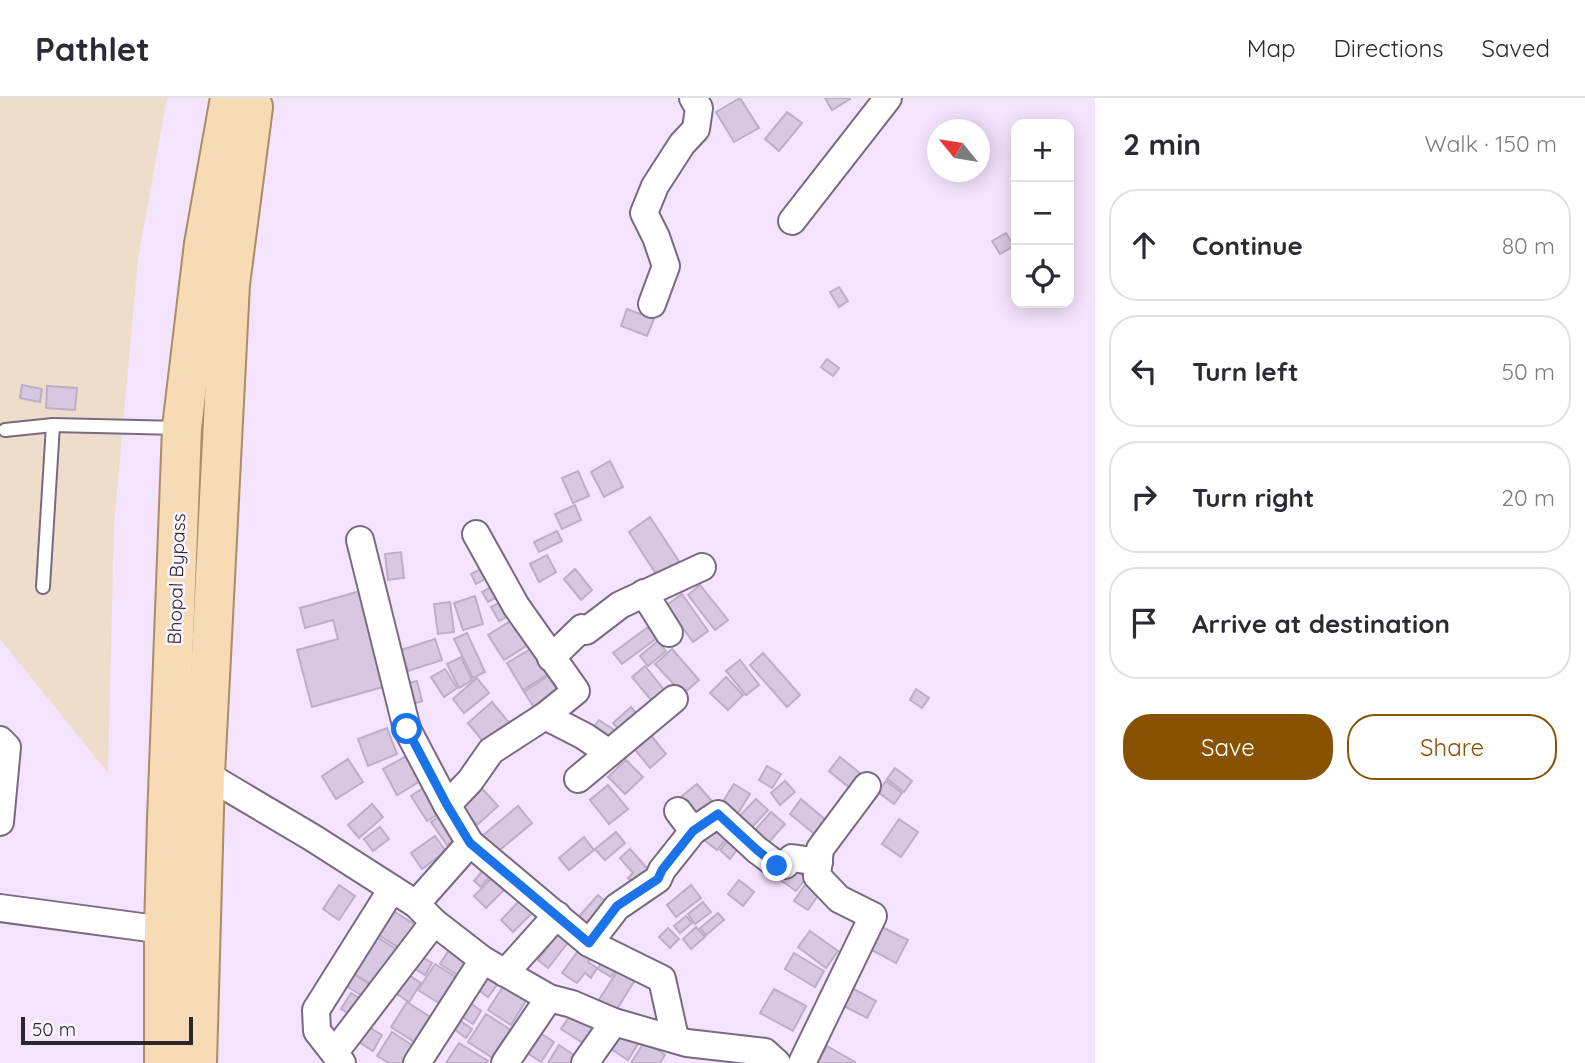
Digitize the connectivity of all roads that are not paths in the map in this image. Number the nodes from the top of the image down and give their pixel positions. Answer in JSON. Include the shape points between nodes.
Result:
{"nodes":[{"id":1,"x":230,"y":98,"type":"edge"},
{"id":2,"x":254,"y":98,"type":"edge"},
{"id":3,"x":693,"y":98,"type":"edge"},
{"id":4,"x":888,"y":98,"type":"edge"},
{"id":5,"x":792,"y":221,"type":"dead end"},
{"id":6,"x":652,"y":304,"type":"dead end"},
{"id":7,"x":53,"y":425,"type":"junction"},
{"id":8,"x":5,"y":430,"type":"dead end"},
{"id":9,"x":181,"y":442,"type":"junction"},
{"id":10,"x":222,"y":457,"type":"junction"},
{"id":11,"x":476,"y":534,"type":"dead end"},
{"id":12,"x":359,"y":540,"type":"dead end"},
{"id":13,"x":702,"y":567,"type":"dead end"},
{"id":14,"x":43,"y":587,"type":"dead end"},
{"id":15,"x":644,"y":593,"type":"junction"},
{"id":16,"x":669,"y":633,"type":"dead end"},
{"id":17,"x":551,"y":658,"type":"junction"},
{"id":18,"x":674,"y":699,"type":"dead end"},
{"id":19,"x":545,"y":716,"type":"junction"},
{"id":20,"x":0,"y":740,"type":"edge"},
{"id":21,"x":608,"y":753,"type":"junction"},
{"id":22,"x":205,"y":774,"type":"junction"},
{"id":23,"x":578,"y":779,"type":"dead end"},
{"id":24,"x":867,"y":786,"type":"dead end"},
{"id":25,"x":447,"y":805,"type":"junction"},
{"id":26,"x":0,"y":810,"type":"edge"},
{"id":27,"x":186,"y":818,"type":"junction"},
{"id":28,"x":0,"y":822,"type":"edge"},
{"id":29,"x":470,"y":843,"type":"junction"},
{"id":30,"x":819,"y":862,"type":"junction"},
{"id":31,"x":392,"y":889,"type":"junction"},
{"id":32,"x":0,"y":908,"type":"edge"},
{"id":33,"x":425,"y":913,"type":"junction"},
{"id":34,"x":557,"y":915,"type":"junction"},
{"id":35,"x":164,"y":930,"type":"junction"},
{"id":36,"x":589,"y":943,"type":"junction"},
{"id":37,"x":494,"y":966,"type":"junction"},
{"id":38,"x":549,"y":998,"type":"junction"},
{"id":39,"x":614,"y":1022,"type":"junction"},
{"id":40,"x":679,"y":1048,"type":"edge"},
{"id":41,"x":339,"y":1058,"type":"edge"},
{"id":42,"x":766,"y":1059,"type":"edge"},
{"id":43,"x":164,"y":1063,"type":"edge"},
{"id":44,"x":197,"y":1063,"type":"edge"},
{"id":45,"x":417,"y":1063,"type":"edge"},
{"id":46,"x":505,"y":1063,"type":"edge"},
{"id":47,"x":585,"y":1063,"type":"edge"},
{"id":48,"x":802,"y":1063,"type":"edge"}],
"edges":[{"from":1,"to":9,"type":"main road","name":"Bhopal Bypass","via":[[204,244]]},
{"from":2,"to":10,"type":"main road","name":"Bhopal Bypass","via":[[230,285]]},
{"from":3,"to":6,"type":"street","via":[[699,108],[696,129],[655,186],[644,213],[666,266]]},
{"from":4,"to":5,"type":"street"},
{"from":7,"to":8,"type":"lane"},
{"from":7,"to":9,"type":"lane"},
{"from":7,"to":14,"type":"lane"},
{"from":9,"to":10,"type":"main road"},
{"from":9,"to":27,"type":"main road","name":"Bhopal Bypass"},
{"from":10,"to":22,"type":"main road","name":"Bhopal Bypass"},
{"from":11,"to":17,"type":"street"},
{"from":12,"to":25,"type":"street","via":[[407,729]]},
{"from":13,"to":15,"type":"street"},
{"from":15,"to":16,"type":"street"},
{"from":15,"to":17,"type":"street","via":[[586,631],[582,628]]},
{"from":17,"to":19,"type":"street","via":[[576,691]]},
{"from":18,"to":21,"type":"street"},
{"from":19,"to":21,"type":"street"},
{"from":19,"to":25,"type":"street","via":[[491,751]]},
{"from":20,"to":26,"type":"street","via":[[7,747]]},
{"from":21,"to":23,"type":"street"},
{"from":22,"to":27,"type":"main road","name":"Bhopal Bypass"},
{"from":22,"to":31,"type":"street"},
{"from":24,"to":30,"type":"street","via":[[820,849]]},
{"from":25,"to":29,"type":"street"},
{"from":26,"to":28,"type":"street"},
{"from":27,"to":35,"type":"main road","name":"Bhopal Bypass"},
{"from":27,"to":44,"type":"main road","name":"Bhopal Bypass"},
{"from":29,"to":33,"type":"street"},
{"from":29,"to":34,"type":"street"},
{"from":30,"to":36,"type":"street","via":[[792,858],[777,866],[718,814],[686,821],[658,879],[617,906]]},
{"from":30,"to":48,"type":"street","via":[[817,876],[839,899],[873,916]]},
{"from":31,"to":33,"type":"street"},
{"from":31,"to":41,"type":"street","via":[[316,1010],[317,1031]]},
{"from":32,"to":35,"type":"street"},
{"from":33,"to":37,"type":"street"},
{"from":33,"to":41,"type":"street"},
{"from":34,"to":36,"type":"street"},
{"from":34,"to":37,"type":"street"},
{"from":35,"to":43,"type":"main road","name":"Bhopal Bypass"},
{"from":36,"to":40,"type":"street","via":[[662,979]]},
{"from":37,"to":38,"type":"street"},
{"from":37,"to":45,"type":"street"},
{"from":38,"to":39,"type":"street"},
{"from":38,"to":46,"type":"street"},
{"from":39,"to":40,"type":"street"},
{"from":39,"to":47,"type":"street"},
{"from":40,"to":42,"type":"street"}]}
